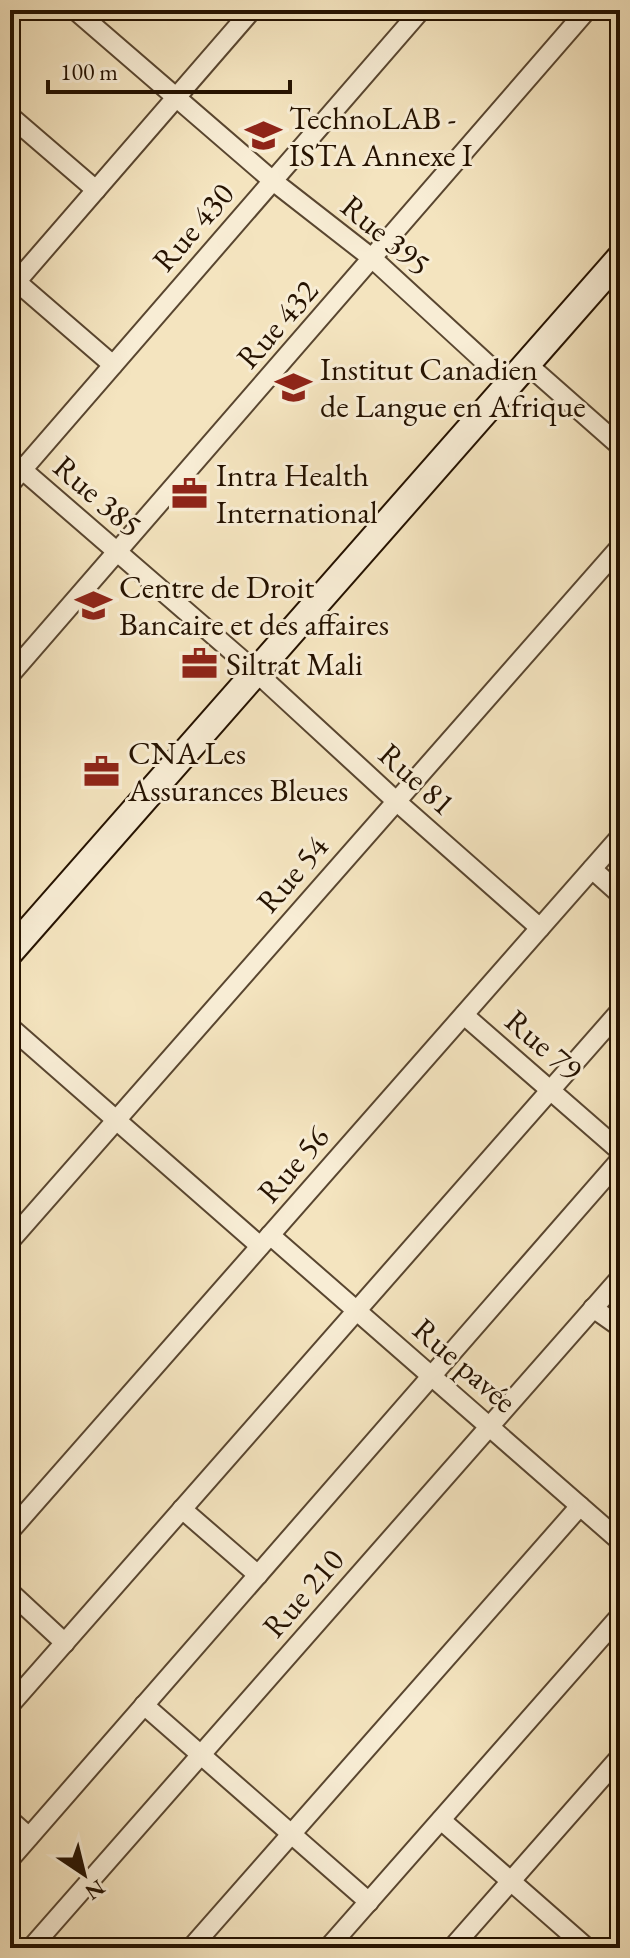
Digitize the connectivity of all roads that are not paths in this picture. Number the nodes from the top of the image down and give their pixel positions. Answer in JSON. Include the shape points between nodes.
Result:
{"nodes":[{"id":1,"x":252,"y":10,"type":"edge"},
{"id":2,"x":421,"y":10,"type":"edge"},
{"id":3,"x":587,"y":10,"type":"edge"},
{"id":4,"x":82,"y":12,"type":"edge"},
{"id":5,"x":176,"y":97,"type":"junction"},
{"id":6,"x":10,"y":116,"type":"edge"},
{"id":7,"x":273,"y":181,"type":"junction"},
{"id":8,"x":96,"y":190,"type":"junction"},
{"id":9,"x":620,"y":258,"type":"edge"},
{"id":10,"x":373,"y":259,"type":"junction"},
{"id":11,"x":13,"y":279,"type":"edge"},
{"id":12,"x":527,"y":364,"type":"junction"},
{"id":13,"x":113,"y":365,"type":"junction"},
{"id":14,"x":509,"y":384,"type":"junction"},
{"id":15,"x":620,"y":446,"type":"edge"},
{"id":16,"x":14,"y":471,"type":"edge"},
{"id":17,"x":620,"y":547,"type":"edge"},
{"id":18,"x":117,"y":552,"type":"junction"},
{"id":19,"x":256,"y":672,"type":"junction"},
{"id":20,"x":10,"y":675,"type":"edge"},
{"id":21,"x":396,"y":801,"type":"junction"},
{"id":22,"x":620,"y":837,"type":"edge"},
{"id":23,"x":592,"y":869,"type":"junction"},
{"id":24,"x":620,"y":894,"type":"edge"},
{"id":25,"x":540,"y":928,"type":"junction"},
{"id":26,"x":10,"y":952,"type":"edge"},
{"id":27,"x":620,"y":1011,"type":"edge"},
{"id":28,"x":464,"y":1015,"type":"junction"},
{"id":29,"x":10,"y":1027,"type":"edge"},
{"id":30,"x":550,"y":1091,"type":"junction"},
{"id":31,"x":116,"y":1120,"type":"junction"},
{"id":32,"x":620,"y":1151,"type":"edge"},
{"id":33,"x":620,"y":1160,"type":"edge"},
{"id":34,"x":265,"y":1240,"type":"junction"},
{"id":35,"x":10,"y":1241,"type":"edge"},
{"id":36,"x":620,"y":1278,"type":"edge"},
{"id":37,"x":593,"y":1308,"type":"junction"},
{"id":38,"x":357,"y":1311,"type":"junction"},
{"id":39,"x":620,"y":1327,"type":"edge"},
{"id":40,"x":431,"y":1376,"type":"junction"},
{"id":41,"x":489,"y":1426,"type":"junction"},
{"id":42,"x":580,"y":1506,"type":"junction"},
{"id":43,"x":182,"y":1509,"type":"junction"},
{"id":44,"x":10,"y":1531,"type":"edge"},
{"id":45,"x":620,"y":1541,"type":"edge"},
{"id":46,"x":258,"y":1575,"type":"junction"},
{"id":47,"x":10,"y":1592,"type":"edge"},
{"id":48,"x":620,"y":1616,"type":"edge"},
{"id":49,"x":65,"y":1643,"type":"junction"},
{"id":50,"x":10,"y":1705,"type":"edge"},
{"id":51,"x":144,"y":1705,"type":"junction"},
{"id":52,"x":201,"y":1755,"type":"junction"},
{"id":53,"x":620,"y":1757,"type":"edge"},
{"id":54,"x":10,"y":1820,"type":"edge"},
{"id":55,"x":441,"y":1820,"type":"junction"},
{"id":56,"x":291,"y":1834,"type":"junction"},
{"id":57,"x":29,"y":1837,"type":"junction"},
{"id":58,"x":10,"y":1859,"type":"edge"},
{"id":59,"x":511,"y":1881,"type":"junction"},
{"id":60,"x":369,"y":1902,"type":"junction"},
{"id":61,"x":31,"y":1948,"type":"edge"},
{"id":62,"x":191,"y":1948,"type":"edge"},
{"id":63,"x":328,"y":1948,"type":"edge"},
{"id":64,"x":452,"y":1948,"type":"edge"},
{"id":65,"x":587,"y":1948,"type":"edge"}],
"edges":[{"from":1,"to":5,"type":"street"},
{"from":2,"to":7,"type":"street","name":"Rue 430"},
{"from":3,"to":10,"type":"street","name":"Rue 432"},
{"from":4,"to":5,"type":"street","name":"Rue 395"},
{"from":5,"to":7,"type":"street","name":"Rue 395"},
{"from":5,"to":8,"type":"street"},
{"from":6,"to":8,"type":"street"},
{"from":7,"to":10,"type":"street","name":"Rue 395"},
{"from":7,"to":13,"type":"street","name":"Rue 430"},
{"from":8,"to":11,"type":"street"},
{"from":9,"to":12,"type":"main road"},
{"from":10,"to":14,"type":"street","name":"Rue 395"},
{"from":10,"to":18,"type":"street","name":"Rue 432"},
{"from":11,"to":13,"type":"street"},
{"from":12,"to":14,"type":"main road"},
{"from":12,"to":15,"type":"street"},
{"from":13,"to":16,"type":"street","name":"Rue 430"},
{"from":14,"to":19,"type":"main road"},
{"from":16,"to":18,"type":"street","name":"Rue 385"},
{"from":17,"to":21,"type":"street","name":"Rue 54"},
{"from":18,"to":19,"type":"street","name":"Rue 385"},
{"from":18,"to":20,"type":"street","name":"Rue 432"},
{"from":19,"to":21,"type":"street","name":"Rue 81"},
{"from":19,"to":26,"type":"main road"},
{"from":21,"to":25,"type":"street","name":"Rue 81"},
{"from":21,"to":31,"type":"street","name":"Rue 54"},
{"from":22,"to":23,"type":"street","name":"Rue 56"},
{"from":23,"to":24,"type":"street"},
{"from":23,"to":25,"type":"street","name":"Rue 56"},
{"from":25,"to":28,"type":"street","name":"Rue 56"},
{"from":27,"to":30,"type":"street"},
{"from":28,"to":30,"type":"street","name":"Rue 79"},
{"from":28,"to":34,"type":"street","name":"Rue 56"},
{"from":29,"to":31,"type":"street","name":"Rue pavée"},
{"from":30,"to":32,"type":"street","name":"Rue 79"},
{"from":30,"to":38,"type":"street"},
{"from":31,"to":34,"type":"street","name":"Rue pavée"},
{"from":31,"to":35,"type":"street","name":"Rue 54"},
{"from":33,"to":40,"type":"street"},
{"from":34,"to":38,"type":"street","name":"Rue pavée"},
{"from":34,"to":44,"type":"street","name":"Rue 56"},
{"from":36,"to":37,"type":"street","name":"Rue 210"},
{"from":37,"to":39,"type":"street"},
{"from":37,"to":41,"type":"street","name":"Rue 210"},
{"from":38,"to":40,"type":"street","name":"Rue pavée"},
{"from":38,"to":43,"type":"street"},
{"from":40,"to":41,"type":"street","name":"Rue pavée"},
{"from":40,"to":46,"type":"street"},
{"from":41,"to":42,"type":"street","name":"Rue pavée"},
{"from":41,"to":52,"type":"street","name":"Rue 210"},
{"from":42,"to":45,"type":"street","name":"Rue pavée"},
{"from":42,"to":56,"type":"street"},
{"from":43,"to":46,"type":"street"},
{"from":43,"to":49,"type":"street"},
{"from":46,"to":51,"type":"street"},
{"from":47,"to":49,"type":"street"},
{"from":48,"to":55,"type":"street"},
{"from":49,"to":50,"type":"street"},
{"from":51,"to":52,"type":"street"},
{"from":51,"to":57,"type":"street"},
{"from":52,"to":56,"type":"street"},
{"from":52,"to":61,"type":"street","name":"Rue 210"},
{"from":53,"to":59,"type":"street"},
{"from":54,"to":57,"type":"street"},
{"from":55,"to":59,"type":"street"},
{"from":55,"to":60,"type":"street"},
{"from":56,"to":60,"type":"street"},
{"from":56,"to":62,"type":"street"},
{"from":57,"to":58,"type":"street"},
{"from":59,"to":64,"type":"street"},
{"from":59,"to":65,"type":"street"},
{"from":60,"to":63,"type":"street"}]}
